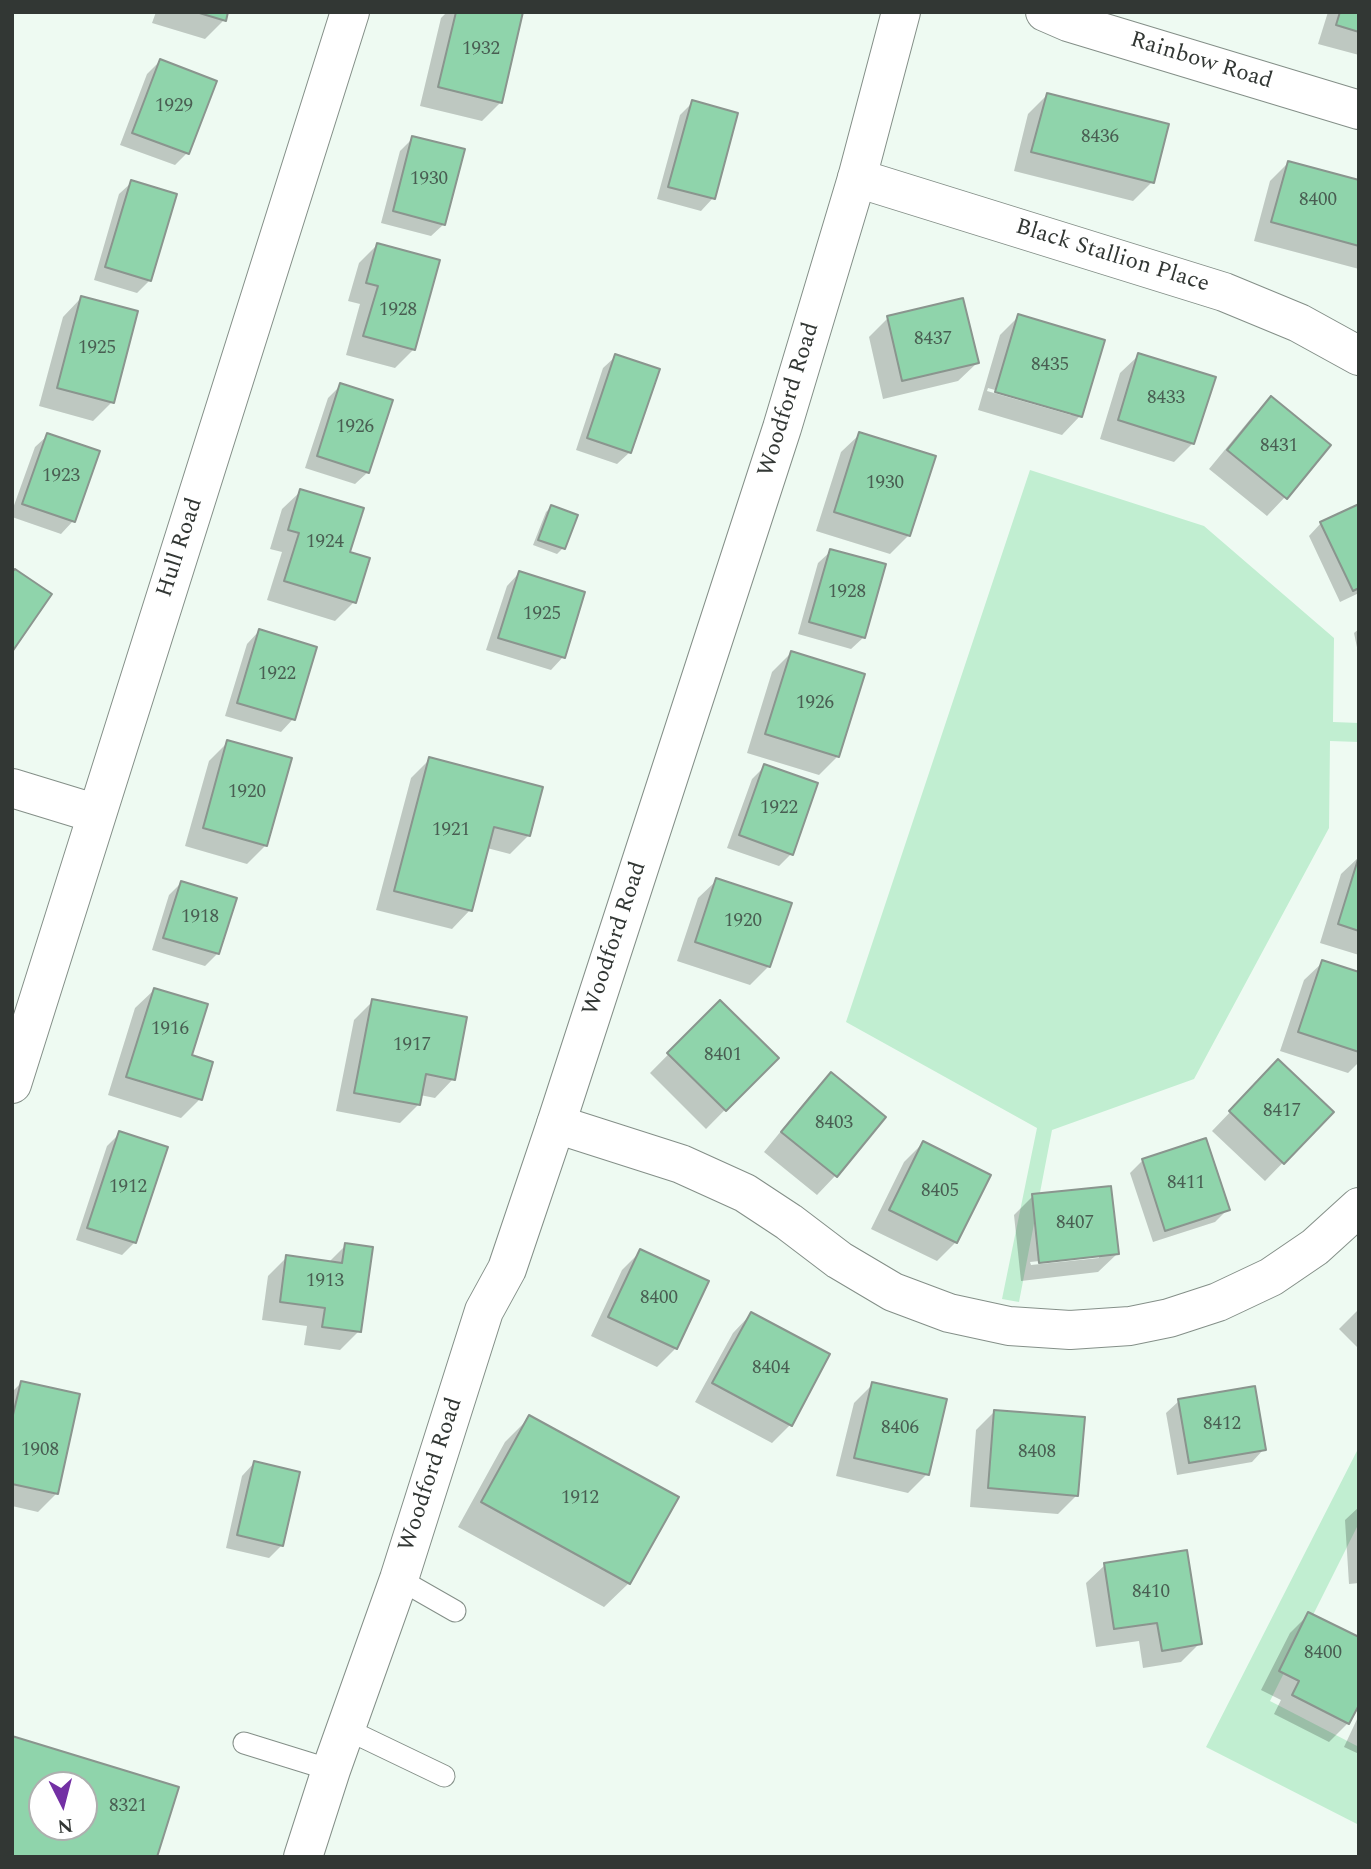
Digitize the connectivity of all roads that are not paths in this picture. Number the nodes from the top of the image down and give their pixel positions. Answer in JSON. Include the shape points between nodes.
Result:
{"nodes":[{"id":1,"x":350,"y":12,"type":"edge"},
{"id":2,"x":901,"y":12,"type":"edge"},
{"id":3,"x":1045,"y":12,"type":"edge"},
{"id":4,"x":1359,"y":110,"type":"edge"},
{"id":5,"x":858,"y":178,"type":"junction"},
{"id":6,"x":1359,"y":356,"type":"edge"},
{"id":7,"x":12,"y":788,"type":"edge"},
{"id":8,"x":97,"y":814,"type":"junction"},
{"id":9,"x":12,"y":1084,"type":"edge"},
{"id":10,"x":556,"y":1124,"type":"junction"},
{"id":11,"x":1359,"y":1207,"type":"edge"},
{"id":12,"x":400,"y":1579,"type":"junction"},
{"id":13,"x":455,"y":1611,"type":"dead end"},
{"id":14,"x":346,"y":1729,"type":"junction"},
{"id":15,"x":244,"y":1743,"type":"dead end"},
{"id":16,"x":331,"y":1770,"type":"junction"},
{"id":17,"x":444,"y":1776,"type":"dead end"},
{"id":18,"x":303,"y":1857,"type":"edge"}],
"edges":[{"from":1,"to":8,"type":"street","name":"Hull Road"},
{"from":2,"to":5,"type":"street","name":"Woodford Road"},
{"from":3,"to":4,"type":"street","name":"Rainbow Road"},
{"from":5,"to":6,"type":"street","name":"Black Stallion Place","via":[[1224,292],[1299,323]]},
{"from":5,"to":10,"type":"street","name":"Woodford Road","via":[[782,428]]},
{"from":7,"to":8,"type":"street"},
{"from":8,"to":9,"type":"street","name":"Hull Road"},
{"from":10,"to":11,"type":"street","via":[[681,1164],[745,1193],[893,1292],[949,1313],[1009,1326],[1070,1330],[1130,1326],[1218,1302],[1304,1255]]},
{"from":10,"to":12,"type":"street","name":"Woodford Road","via":[[507,1269],[484,1311]]},
{"from":12,"to":13,"type":"lane"},
{"from":12,"to":14,"type":"street","name":"Woodford Road"},
{"from":14,"to":16,"type":"street","name":"Woodford Road"},
{"from":14,"to":17,"type":"lane"},
{"from":15,"to":16,"type":"lane"},
{"from":16,"to":18,"type":"street","name":"Woodford Road"}]}
